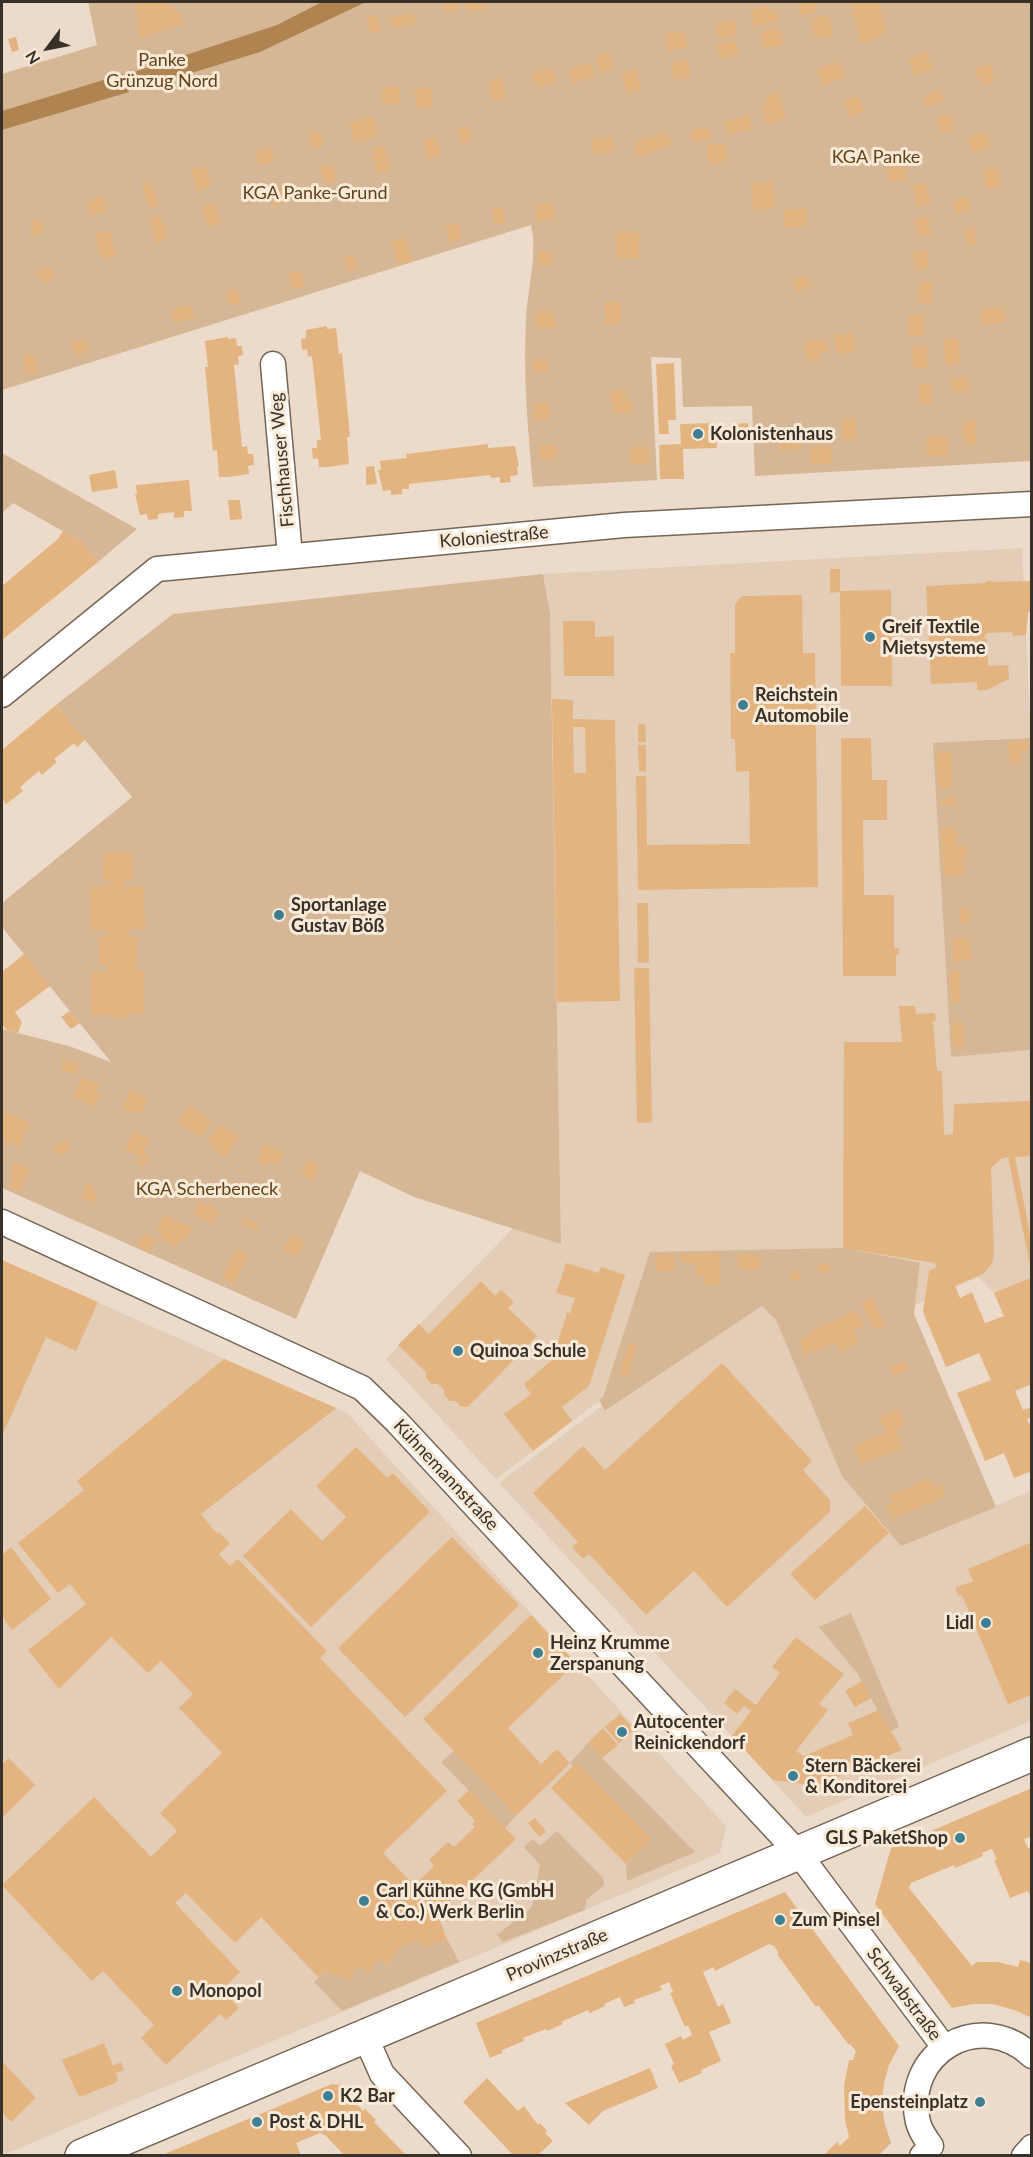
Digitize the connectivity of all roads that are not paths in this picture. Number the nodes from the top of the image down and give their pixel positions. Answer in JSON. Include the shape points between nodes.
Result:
{"nodes":[{"id":1,"x":273,"y":364,"type":"dead end"},
{"id":2,"x":1032,"y":504,"type":"edge"},
{"id":3,"x":290,"y":556,"type":"junction"},
{"id":4,"x":2,"y":695,"type":"edge"},
{"id":5,"x":2,"y":1222,"type":"edge"},
{"id":6,"x":1032,"y":1754,"type":"edge"},
{"id":7,"x":799,"y":1854,"type":"junction"},
{"id":8,"x":365,"y":2036,"type":"junction"},
{"id":9,"x":944,"y":2047,"type":"junction"},
{"id":10,"x":1032,"y":2056,"type":"edge"},
{"id":11,"x":1032,"y":2147,"type":"edge"},
{"id":12,"x":926,"y":2151,"type":"edge"},
{"id":13,"x":82,"y":2156,"type":"edge"},
{"id":14,"x":459,"y":2156,"type":"edge"},
{"id":15,"x":1024,"y":2156,"type":"edge"}],
"edges":[{"from":1,"to":3,"type":"street","name":"Fischhauser Weg"},
{"from":2,"to":3,"type":"street","name":"Koloniestraße","via":[[624,525]]},
{"from":3,"to":4,"type":"street","name":"Koloniestraße","via":[[157,569]]},
{"from":5,"to":7,"type":"street","name":"Kühnemannstraße","via":[[362,1388]]},
{"from":6,"to":7,"type":"main road","name":"Provinzstraße"},
{"from":7,"to":8,"type":"main road","name":"Provinzstraße"},
{"from":7,"to":9,"type":"street","name":"Schwabstraße"},
{"from":8,"to":13,"type":"main road","name":"Provinzstraße"},
{"from":8,"to":14,"type":"street","via":[[382,2074]]},
{"from":9,"to":10,"type":"street","via":[[983,2035],[1011,2041]]},
{"from":9,"to":12,"type":"street","via":[[925,2069],[915,2102]]},
{"from":11,"to":15,"type":"street"}]}
